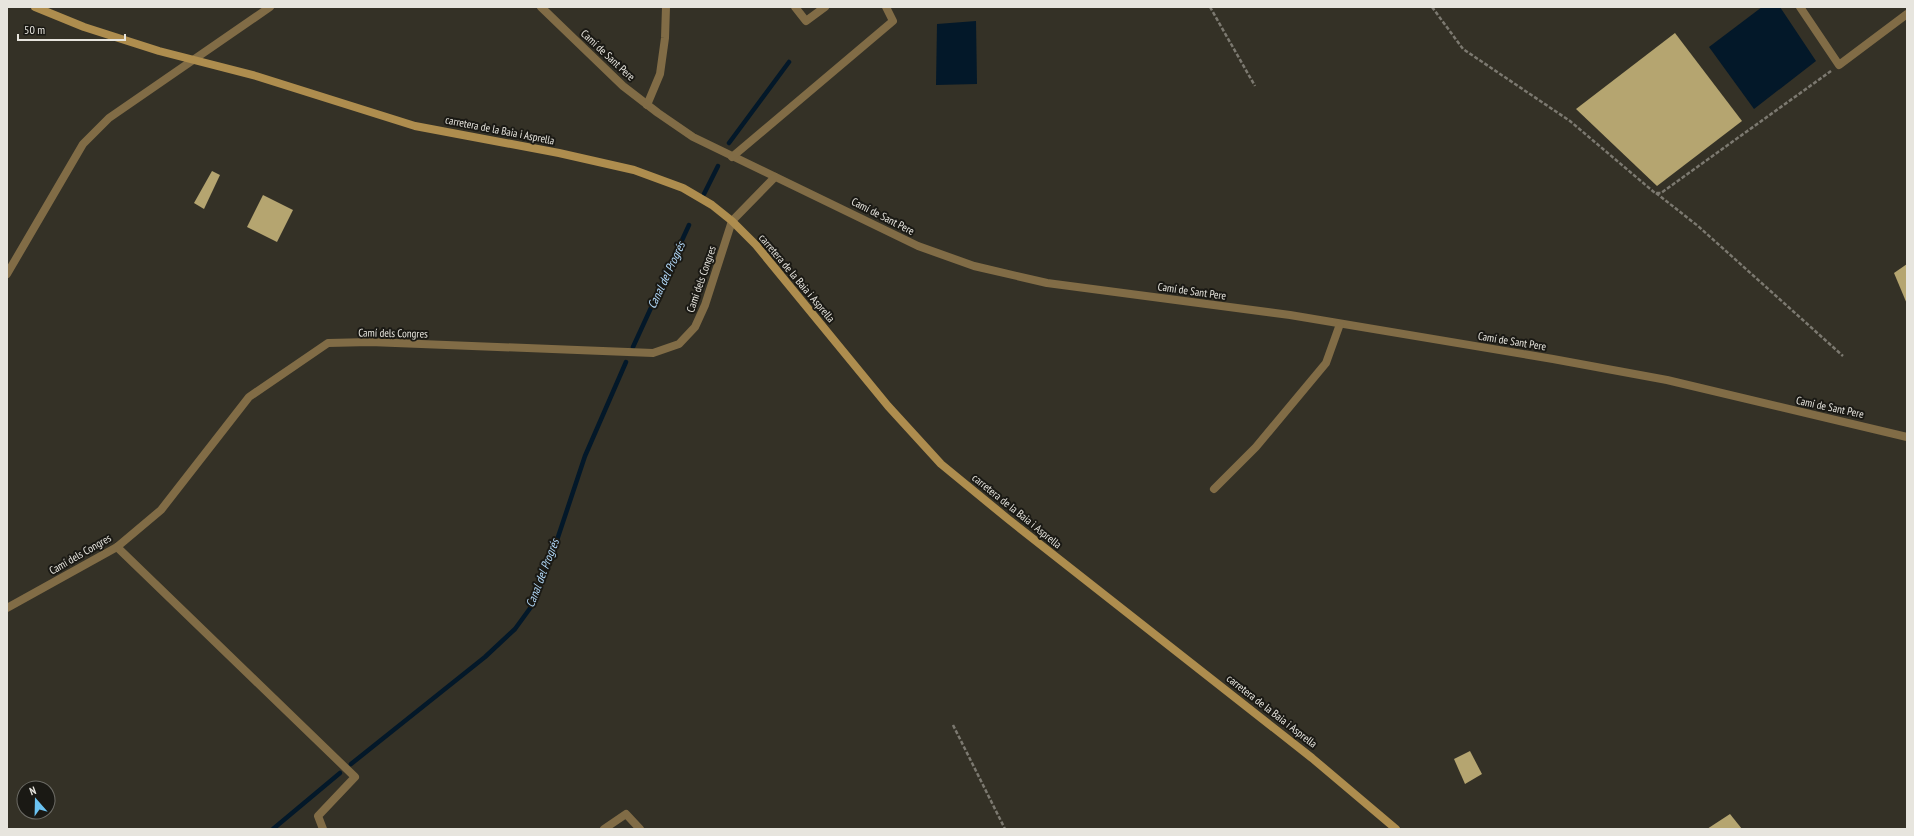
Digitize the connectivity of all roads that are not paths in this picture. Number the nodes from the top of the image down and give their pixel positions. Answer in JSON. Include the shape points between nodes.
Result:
{"nodes":[{"id":1,"x":35,"y":7,"type":"edge"},
{"id":2,"x":270,"y":7,"type":"edge"},
{"id":3,"x":541,"y":7,"type":"edge"},
{"id":4,"x":666,"y":7,"type":"edge"},
{"id":5,"x":795,"y":7,"type":"edge"},
{"id":6,"x":825,"y":7,"type":"edge"},
{"id":7,"x":886,"y":7,"type":"edge"},
{"id":8,"x":1800,"y":7,"type":"edge"},
{"id":9,"x":1907,"y":14,"type":"edge"},
{"id":10,"x":194,"y":59,"type":"junction"},
{"id":11,"x":648,"y":105,"type":"junction"},
{"id":12,"x":732,"y":157,"type":"junction"},
{"id":13,"x":776,"y":177,"type":"junction"},
{"id":14,"x":732,"y":221,"type":"junction"},
{"id":15,"x":7,"y":274,"type":"edge"},
{"id":16,"x":1340,"y":324,"type":"junction"},
{"id":17,"x":1907,"y":437,"type":"edge"},
{"id":18,"x":1214,"y":489,"type":"dead end"},
{"id":19,"x":117,"y":547,"type":"junction"},
{"id":20,"x":7,"y":608,"type":"edge"},
{"id":21,"x":323,"y":829,"type":"edge"},
{"id":22,"x":604,"y":829,"type":"edge"},
{"id":23,"x":640,"y":829,"type":"edge"},
{"id":24,"x":1396,"y":829,"type":"edge"}],
"edges":[{"from":1,"to":10,"type":"main road","name":"carretera de la Baia i Asprella","via":[[84,27]]},
{"from":2,"to":10,"type":"street"},
{"from":3,"to":11,"type":"street","name":"Camí de Sant Pere","via":[[623,86]]},
{"from":4,"to":11,"type":"street","via":[[660,74]]},
{"from":5,"to":6,"type":"street","via":[[806,22]]},
{"from":7,"to":12,"type":"street","via":[[893,21]]},
{"from":8,"to":9,"type":"street","via":[[1839,65]]},
{"from":10,"to":14,"type":"main road","name":"carretera de la Baia i Asprella","via":[[416,126],[634,170],[682,188]]},
{"from":10,"to":15,"type":"street","via":[[109,118],[83,144]]},
{"from":11,"to":12,"type":"street","name":"Camí de Sant Pere","via":[[693,137]]},
{"from":12,"to":13,"type":"street","name":"Camí de Sant Pere"},
{"from":13,"to":14,"type":"street","name":"Camí dels Congres"},
{"from":13,"to":16,"type":"street","name":"Camí de Sant Pere","via":[[918,246],[974,266],[1048,283]]},
{"from":14,"to":19,"type":"street","name":"Camí dels Congres","via":[[705,305],[695,327],[679,344],[653,353],[370,342],[328,343],[249,397],[161,510]]},
{"from":14,"to":24,"type":"main road","name":"carretera de la Baia i Asprella","via":[[756,246],[888,406],[941,464],[1312,758]]},
{"from":16,"to":17,"type":"street","name":"Camí de Sant Pere","via":[[1667,380]]},
{"from":16,"to":18,"type":"street","via":[[1326,364],[1256,447]]},
{"from":19,"to":20,"type":"street","name":"Camí dels Congres"},
{"from":19,"to":21,"type":"street","via":[[354,777],[318,816]]},
{"from":22,"to":23,"type":"street","via":[[626,814]]}]}
